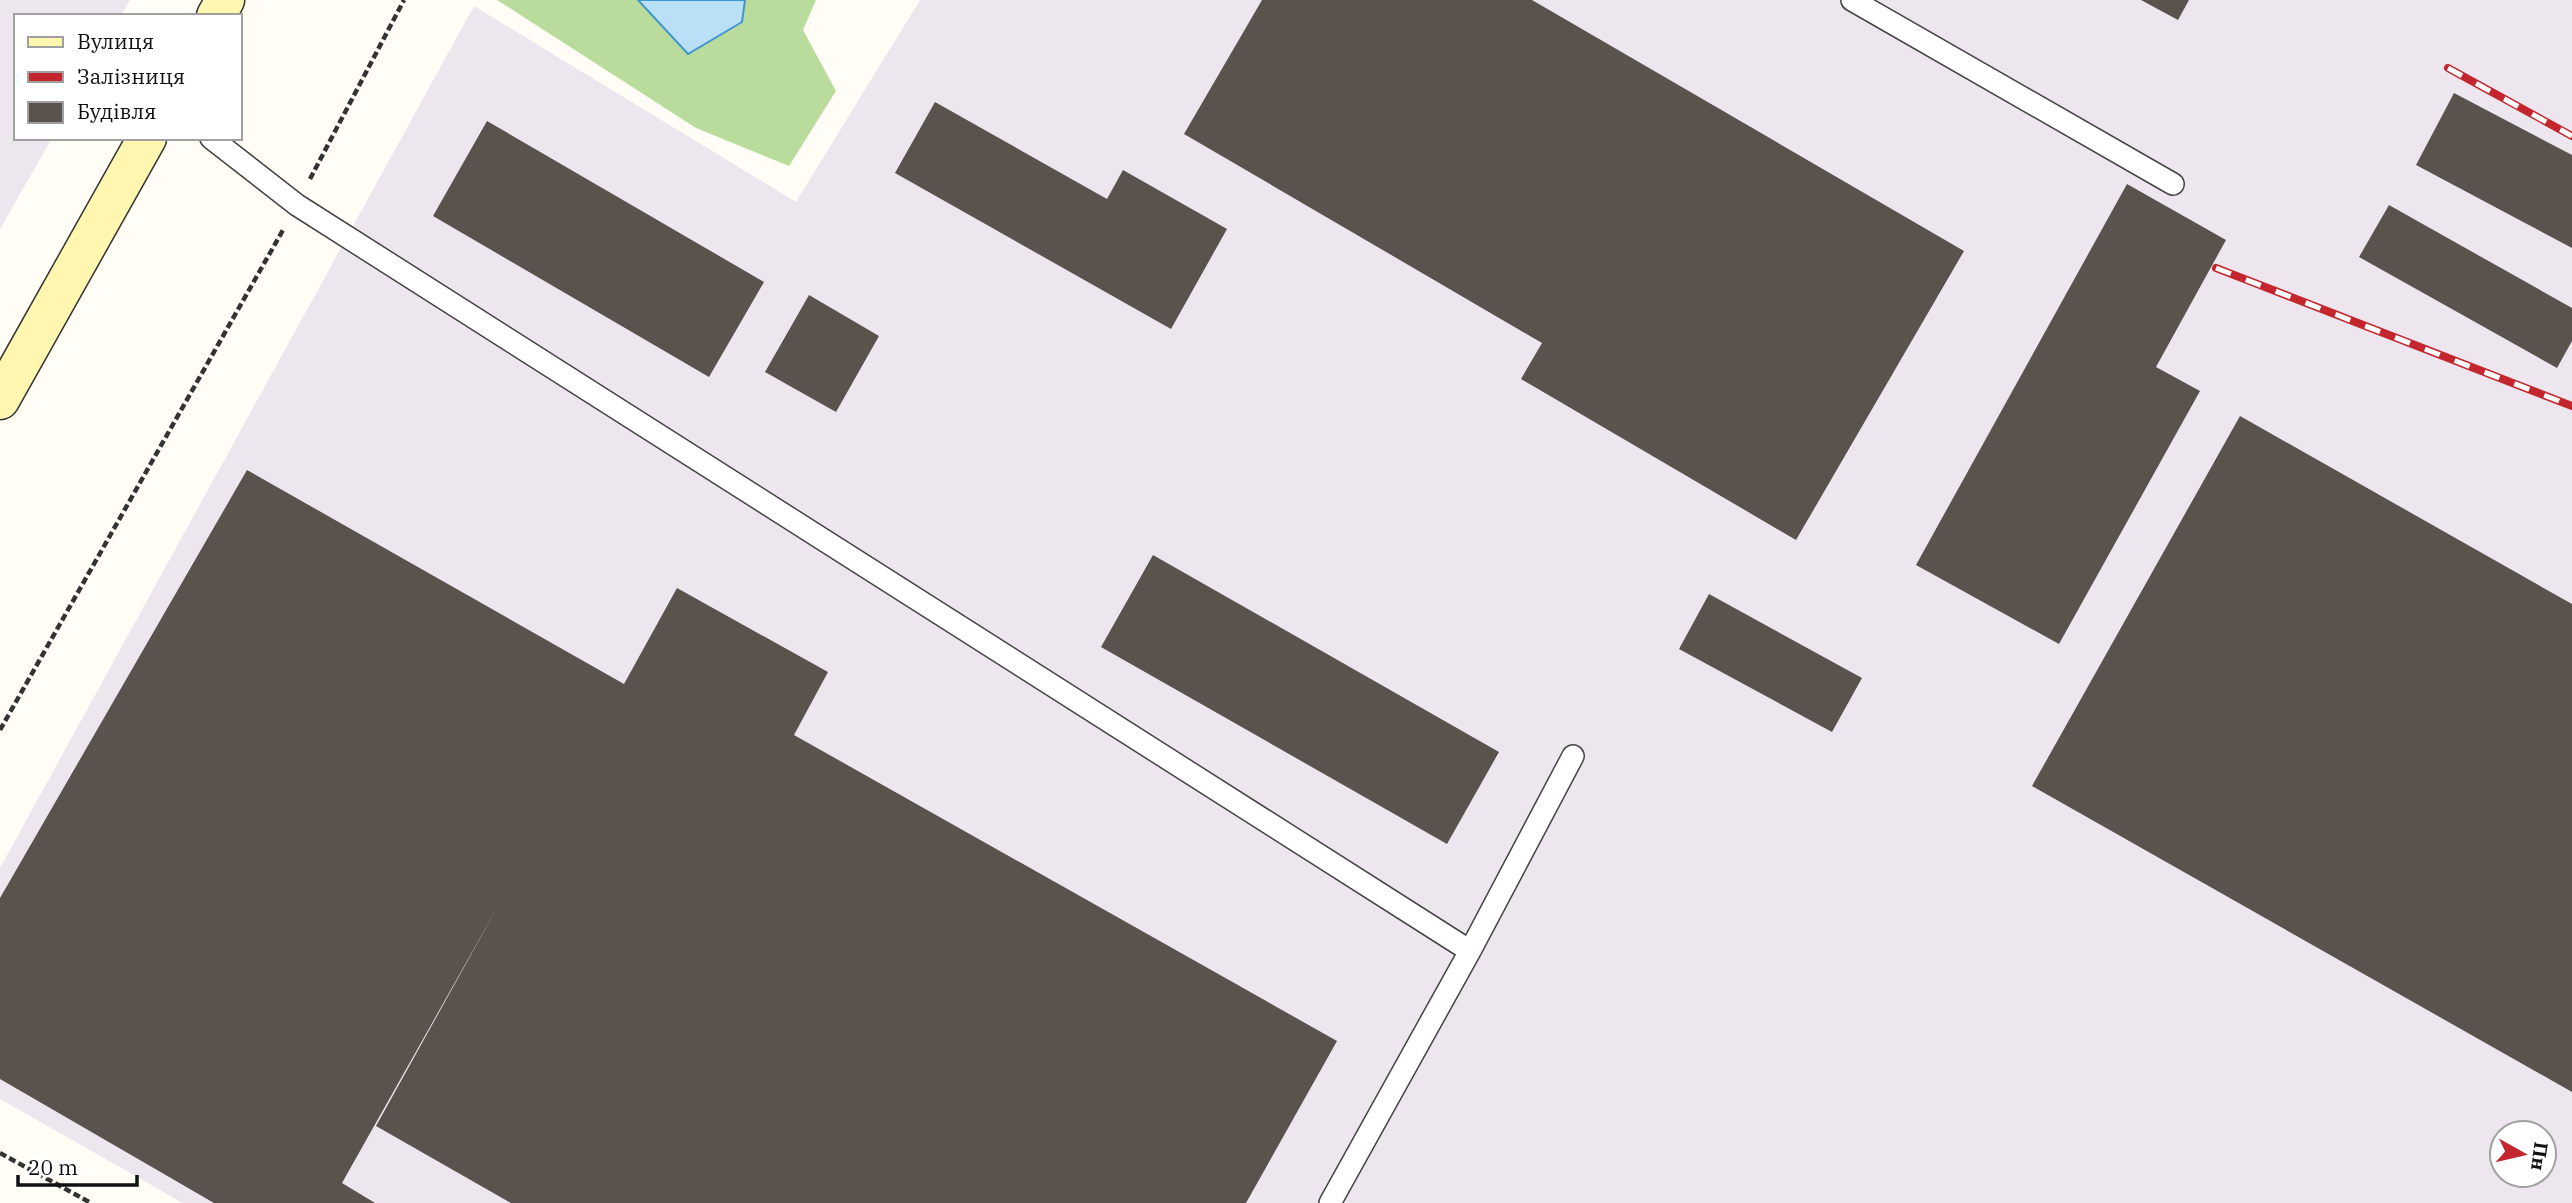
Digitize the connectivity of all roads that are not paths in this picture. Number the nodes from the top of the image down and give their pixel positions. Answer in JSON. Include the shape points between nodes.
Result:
{"nodes":[{"id":1,"x":1852,"y":0,"type":"edge"},
{"id":2,"x":146,"y":140,"type":"edge"},
{"id":3,"x":214,"y":140,"type":"edge"},
{"id":4,"x":2173,"y":184,"type":"dead end"},
{"id":5,"x":0,"y":400,"type":"edge"},
{"id":6,"x":1573,"y":756,"type":"dead end"},
{"id":7,"x":1470,"y":951,"type":"junction"},
{"id":8,"x":1330,"y":1203,"type":"edge"}],
"edges":[{"from":1,"to":4,"type":"lane"},
{"from":2,"to":5,"type":"street"},
{"from":3,"to":7,"type":"lane","via":[[297,205]]},
{"from":6,"to":7,"type":"lane"},
{"from":7,"to":8,"type":"lane"}]}
